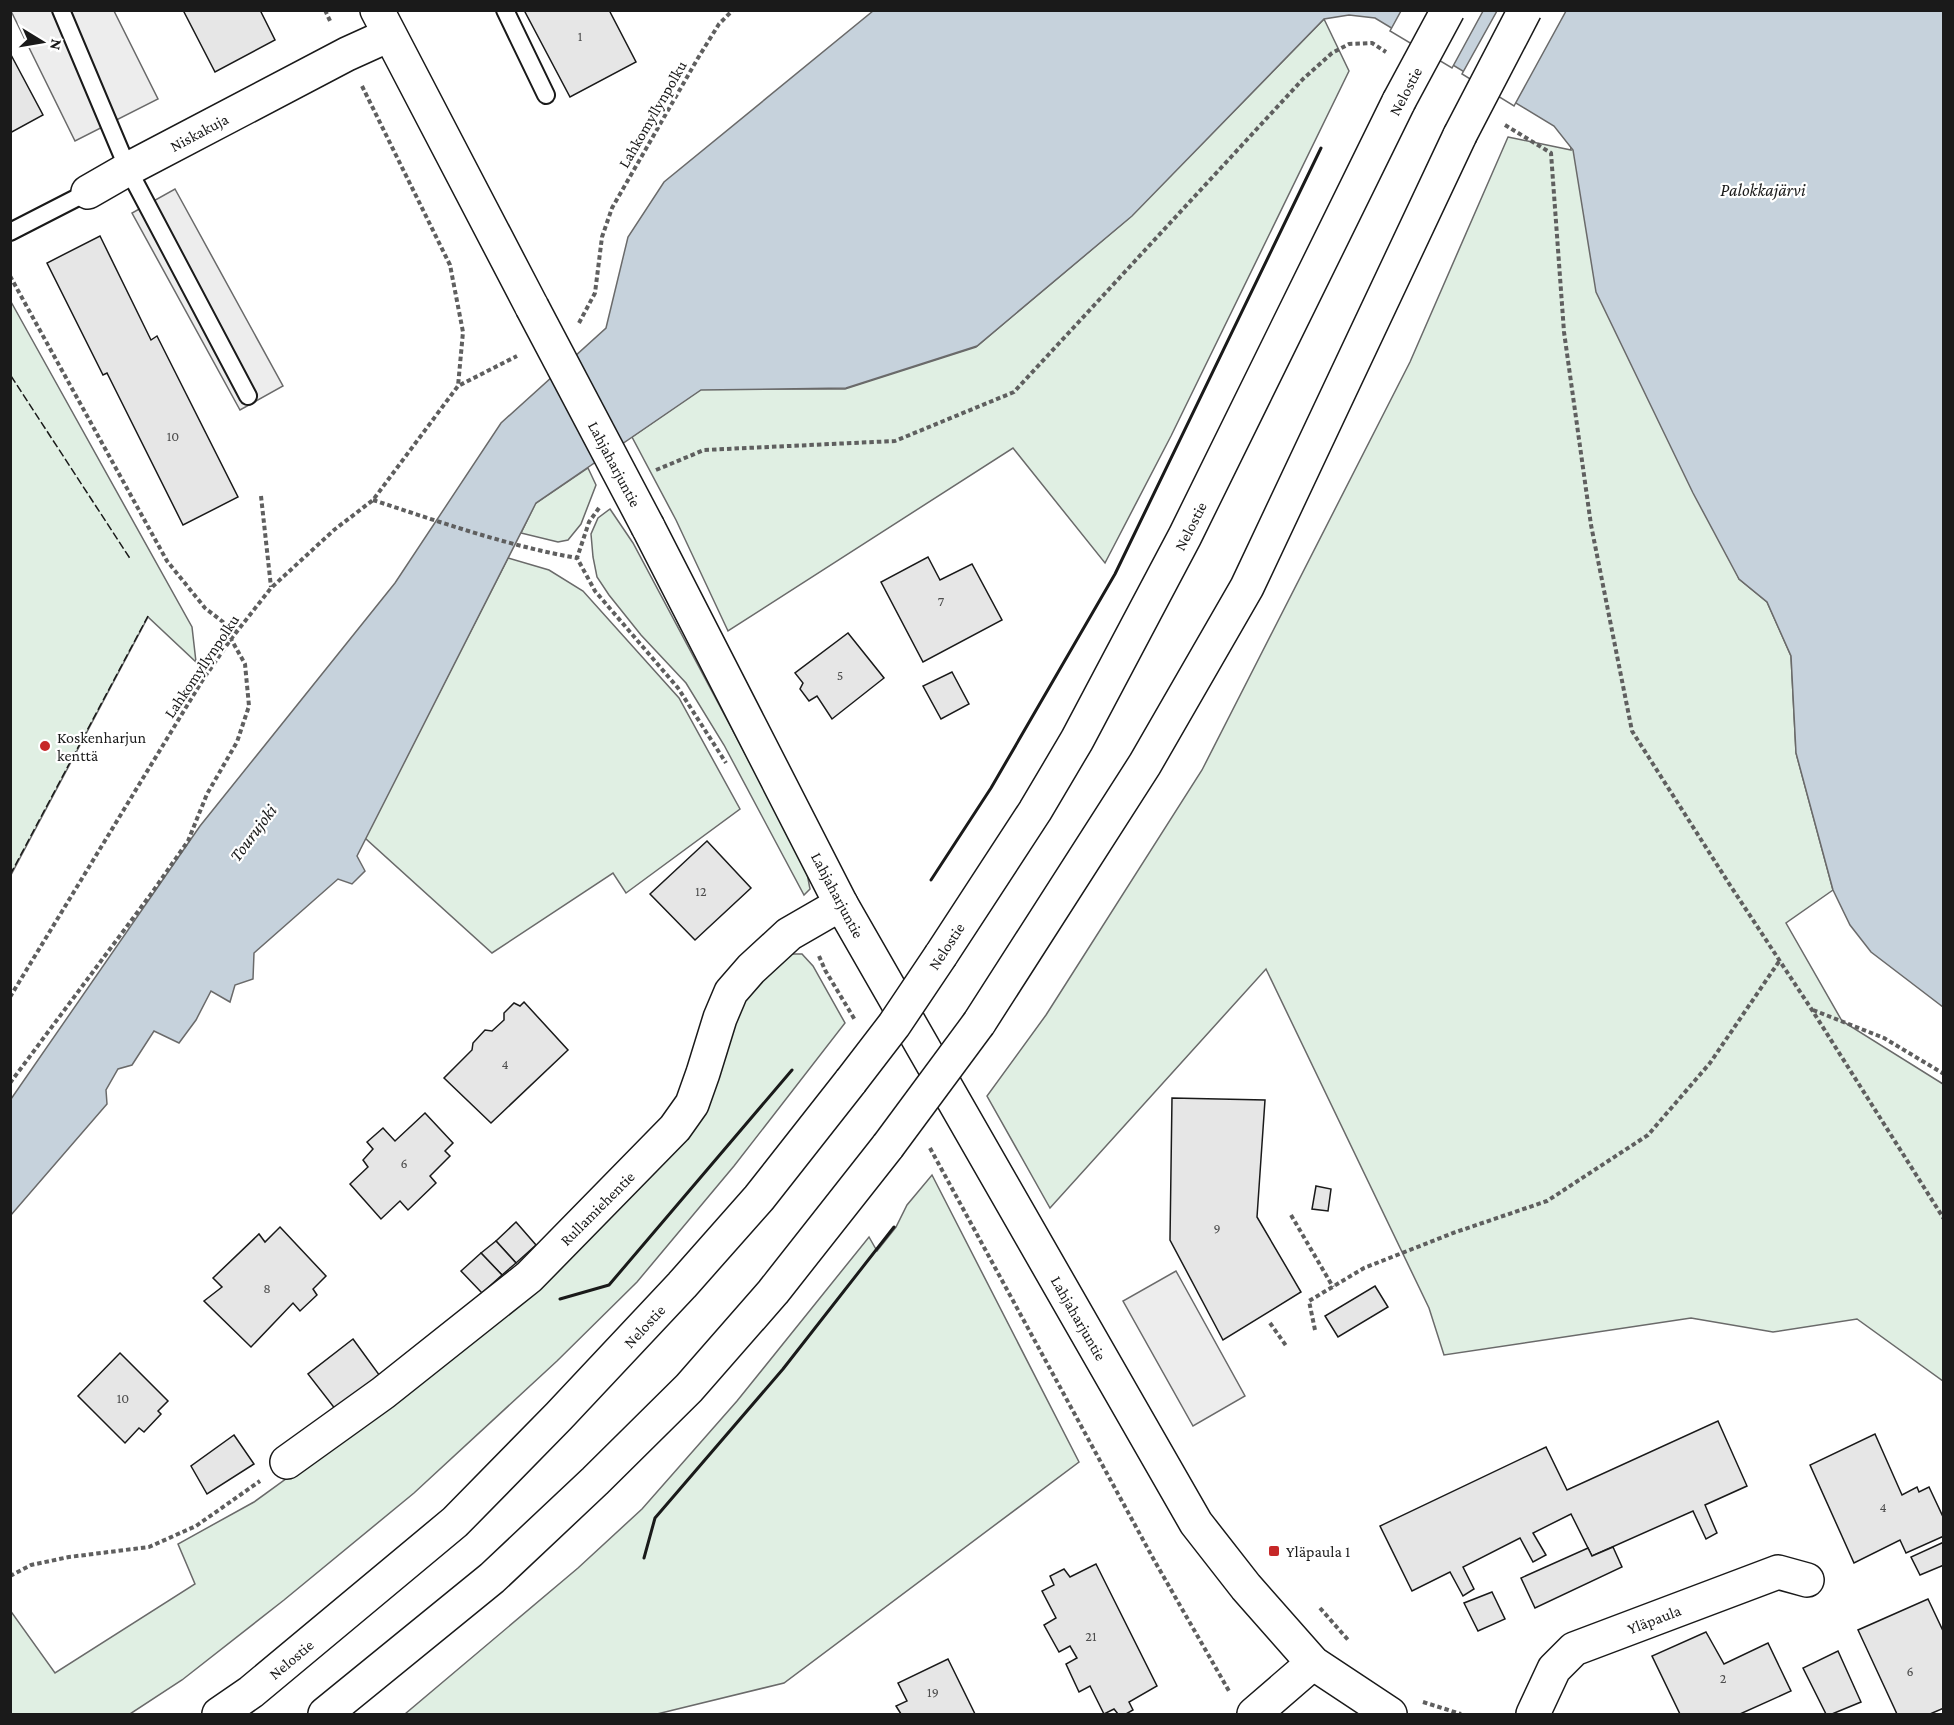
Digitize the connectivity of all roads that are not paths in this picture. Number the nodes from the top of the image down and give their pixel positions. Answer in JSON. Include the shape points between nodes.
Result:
{"nodes":[{"id":1,"x":62,"y":10,"type":"edge"},
{"id":2,"x":505,"y":10,"type":"edge"},
{"id":3,"x":1448,"y":10,"type":"edge"},
{"id":4,"x":1525,"y":10,"type":"edge"},
{"id":5,"x":383,"y":23,"type":"edge"},
{"id":6,"x":546,"y":96,"type":"dead end"},
{"id":7,"x":128,"y":169,"type":"junction"},
{"id":8,"x":88,"y":192,"type":"joint"},
{"id":9,"x":10,"y":232,"type":"edge"},
{"id":10,"x":248,"y":396,"type":"dead end"},
{"id":11,"x":841,"y":904,"type":"junction"},
{"id":12,"x":286,"y":1462,"type":"road end"},
{"id":13,"x":1807,"y":1581,"type":"dead end"},
{"id":14,"x":1312,"y":1662,"type":"junction"},
{"id":15,"x":1243,"y":1706,"type":"edge"},
{"id":16,"x":1403,"y":1711,"type":"edge"},
{"id":17,"x":219,"y":1714,"type":"edge"},
{"id":18,"x":325,"y":1714,"type":"edge"},
{"id":19,"x":1533,"y":1714,"type":"edge"}],
"edges":[{"from":1,"to":7,"type":"lane"},
{"from":2,"to":6,"type":"lane"},
{"from":3,"to":17,"type":"main road","name":"Nelostie","bridge":true,"via":[[1185,536],[1077,740],[1035,811],[894,1025],[759,1198],[559,1416],[455,1522],[251,1692]]},
{"from":4,"to":18,"type":"main road","bridge":true,"via":[[1460,135],[1247,588],[1145,764],[979,1023],[773,1292],[689,1388],[492,1578]]},
{"from":5,"to":7,"type":"main road","name":"Niskakuja","via":[[347,54]]},
{"from":5,"to":11,"type":"main road","name":"Lahjaharjuntie","bridge":true},
{"from":7,"to":8,"type":"main road","name":"Niskakuja"},
{"from":7,"to":10,"type":"lane"},
{"from":8,"to":9,"type":"lane","name":"Niskakuja"},
{"from":11,"to":12,"type":"main road","name":"Rullamiehentie","via":[[789,934],[731,992],[692,1104],[675,1128],[528,1277],[383,1393]]},
{"from":11,"to":14,"type":"main road","name":"Lahjaharjuntie","via":[[1196,1523]]},
{"from":13,"to":19,"type":"main road","name":"Yläpaula","via":[[1778,1572],[1574,1649],[1554,1669]]},
{"from":14,"to":15,"type":"main road"},
{"from":14,"to":16,"type":"main road","name":"Lahjaharjuntie"}]}
